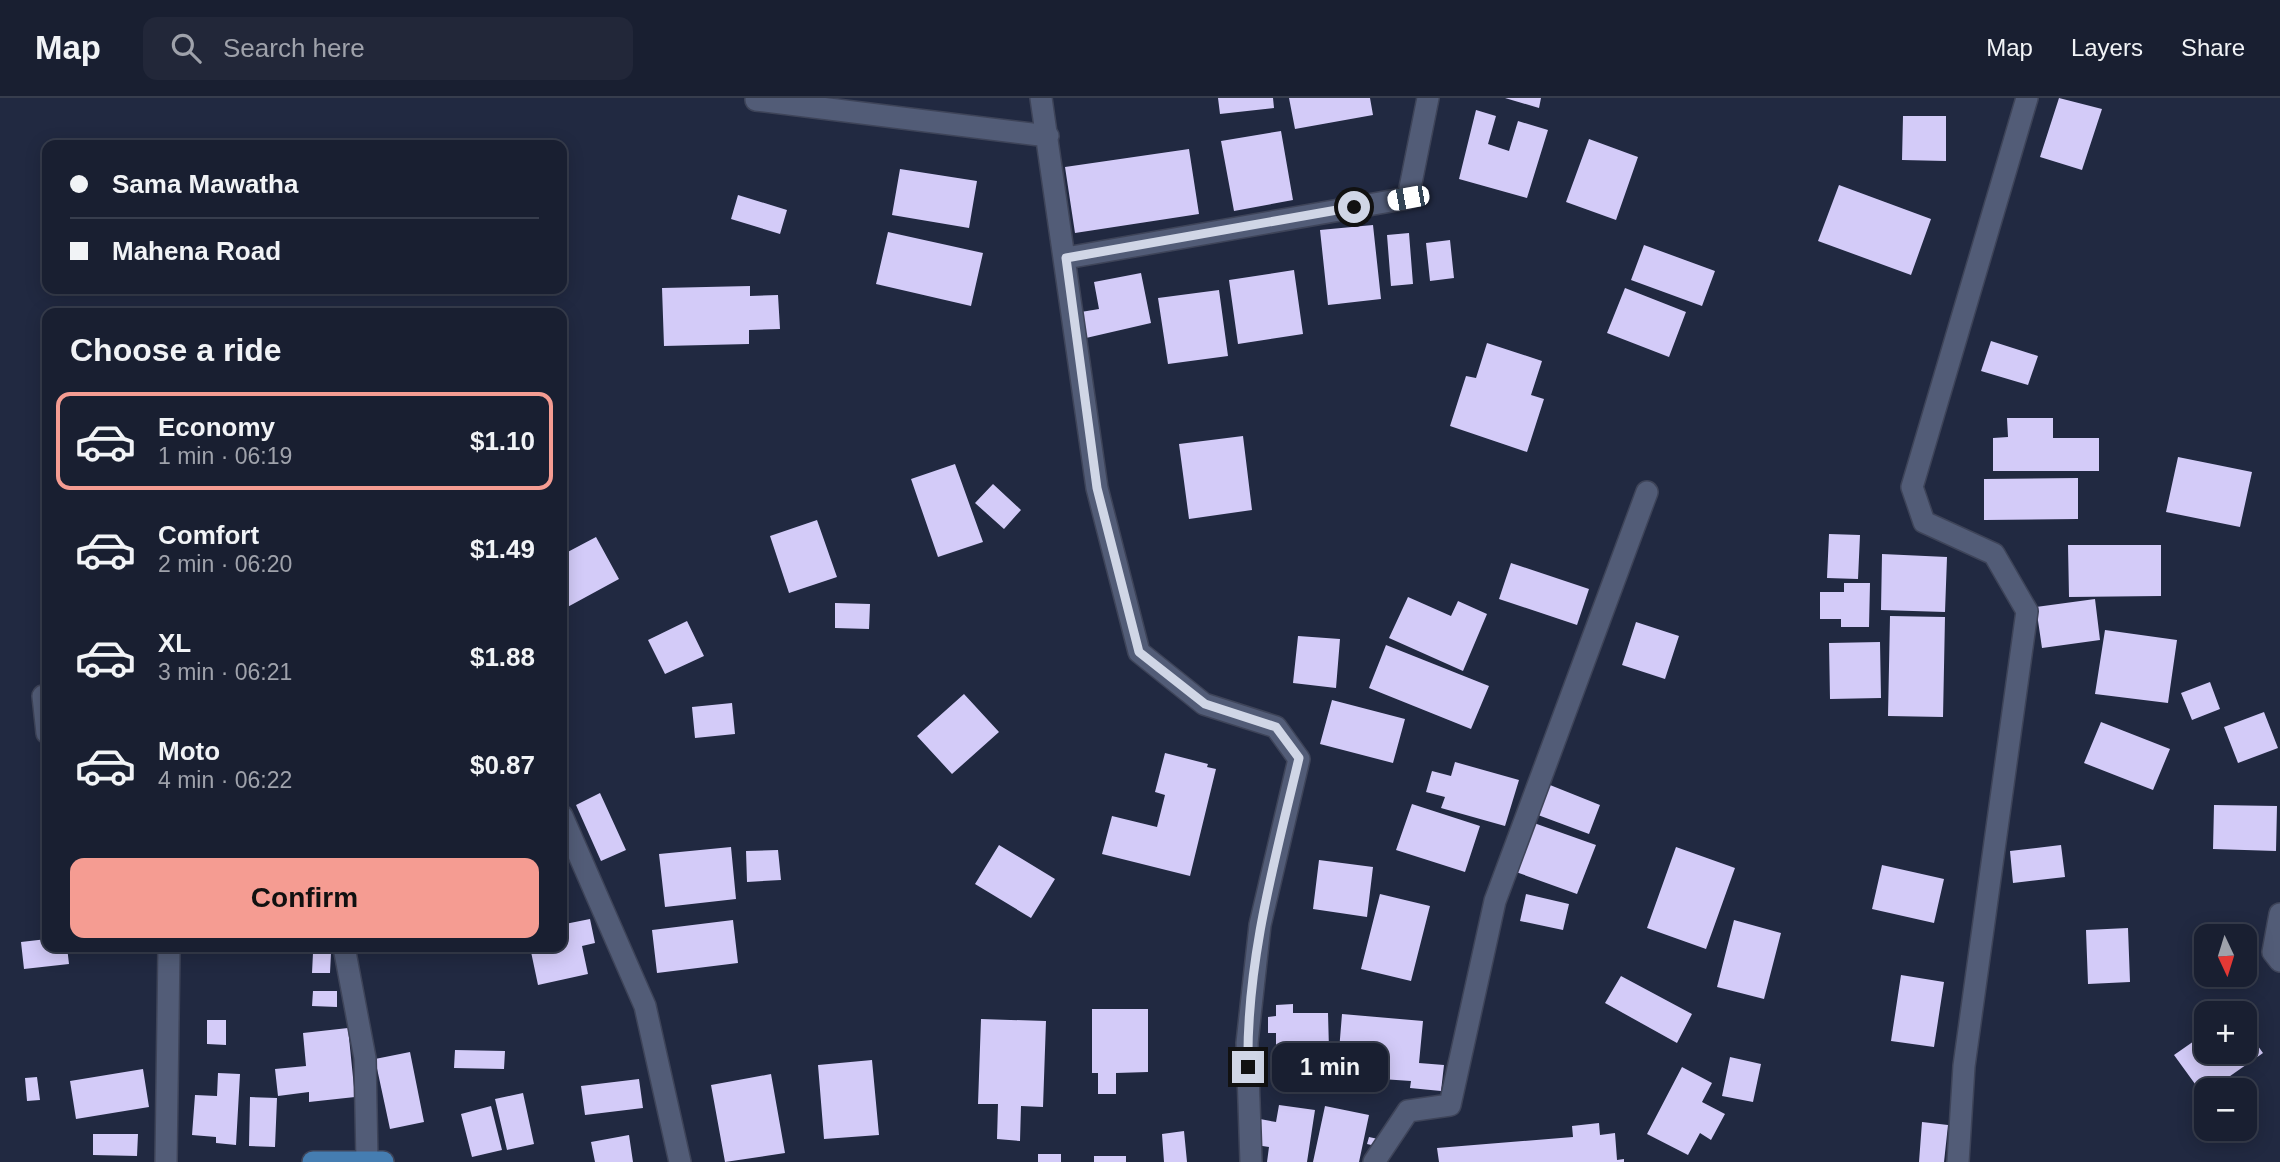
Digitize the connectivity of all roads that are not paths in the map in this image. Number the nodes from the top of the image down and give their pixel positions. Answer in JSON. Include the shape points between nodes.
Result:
{"nodes":[{"id":1,"x":1041,"y":98,"type":"edge"},
{"id":2,"x":1428,"y":98,"type":"edge"},
{"id":3,"x":2027,"y":98,"type":"edge"},
{"id":4,"x":756,"y":100,"type":"dead end"},
{"id":5,"x":1048,"y":136,"type":"junction"},
{"id":6,"x":1066,"y":258,"type":"junction"},
{"id":7,"x":1647,"y":492,"type":"dead end"},
{"id":8,"x":567,"y":827,"type":"edge"},
{"id":9,"x":2280,"y":914,"type":"edge"},
{"id":10,"x":165,"y":952,"type":"edge"},
{"id":11,"x":345,"y":952,"type":"edge"},
{"id":12,"x":2280,"y":961,"type":"edge"},
{"id":13,"x":375,"y":1161,"type":"edge"},
{"id":14,"x":166,"y":1162,"type":"edge"},
{"id":15,"x":313,"y":1162,"type":"edge"},
{"id":16,"x":680,"y":1162,"type":"edge"},
{"id":17,"x":1251,"y":1162,"type":"edge"},
{"id":18,"x":1374,"y":1162,"type":"edge"},
{"id":19,"x":1958,"y":1162,"type":"edge"}],
"edges":[{"from":1,"to":5,"type":"street"},
{"from":2,"to":6,"type":"street","via":[[1408,198]]},
{"from":3,"to":19,"type":"street","via":[[1912,487],[1924,522],[1994,554],[2026,611],[1964,1066]]},
{"from":4,"to":5,"type":"street"},
{"from":5,"to":6,"type":"street"},
{"from":6,"to":17,"type":"street","via":[[1097,488],[1139,652],[1205,704],[1276,727],[1299,758],[1260,925],[1248,1043]]},
{"from":7,"to":18,"type":"street","via":[[1495,901],[1450,1105],[1408,1111]]},
{"from":8,"to":16,"type":"street","via":[[645,1006]]},
{"from":9,"to":12,"type":"street","via":[[2273,952]]},
{"from":10,"to":14,"type":"street"},
{"from":11,"to":13,"type":"street","via":[[365,1058]]},
{"from":13,"to":15,"type":"main road"}]}
